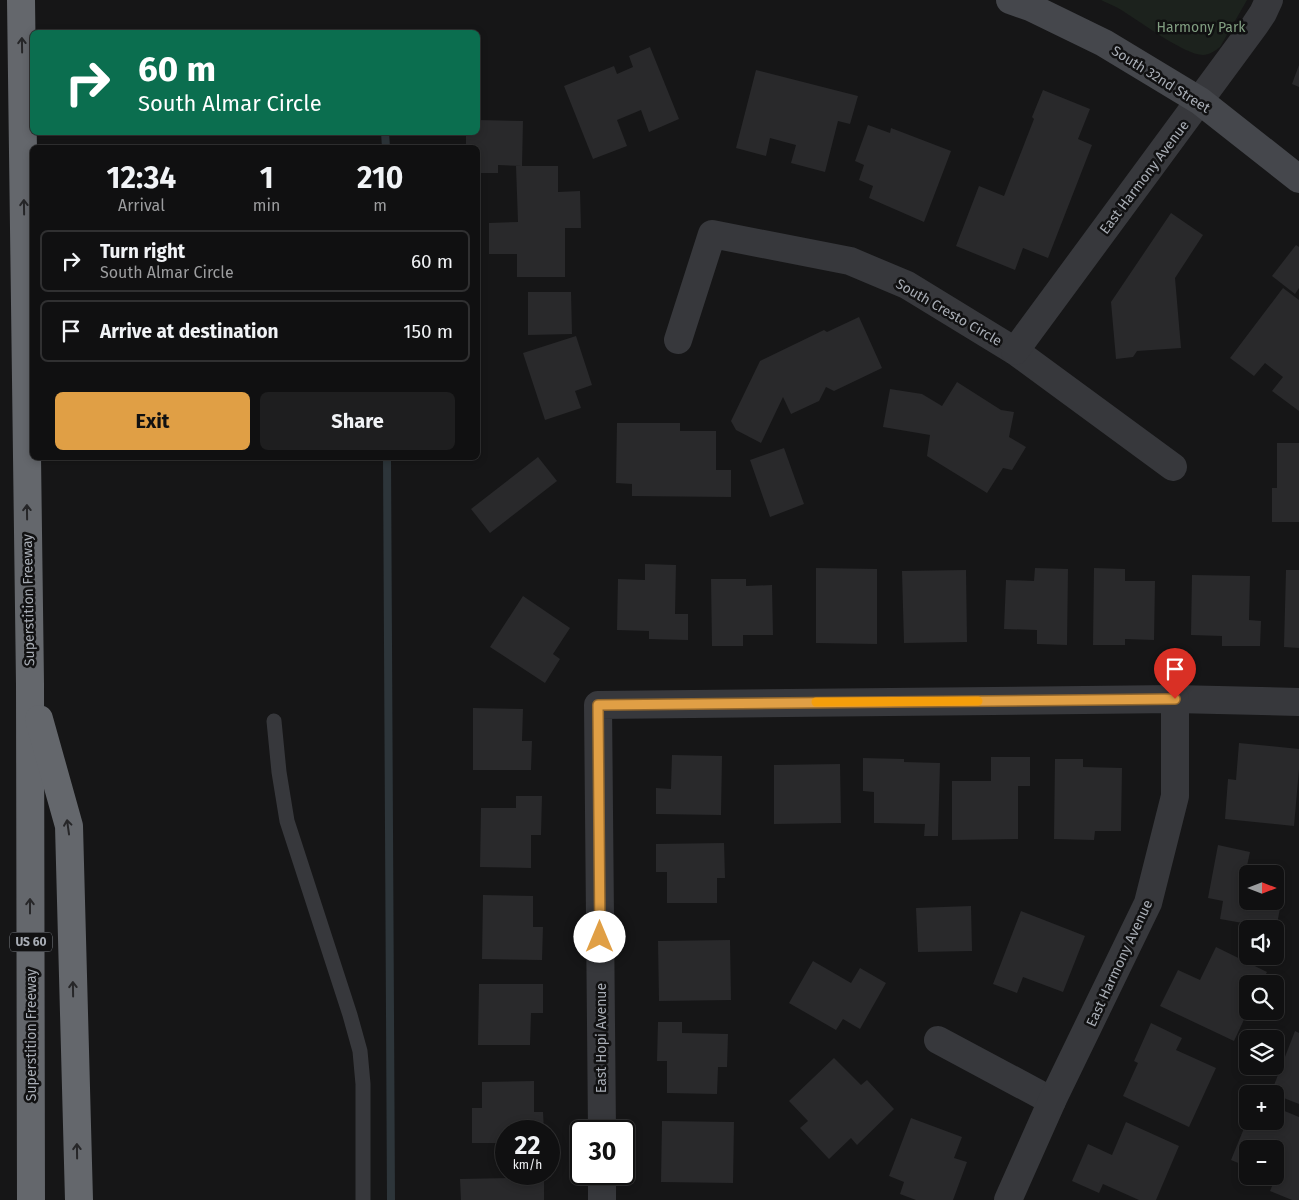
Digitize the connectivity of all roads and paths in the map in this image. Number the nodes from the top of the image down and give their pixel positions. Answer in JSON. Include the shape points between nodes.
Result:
{"nodes":[{"id":1,"x":21,"y":0,"type":"edge"},
{"id":2,"x":1010,"y":0,"type":"edge"},
{"id":3,"x":1268,"y":0,"type":"edge"},
{"id":4,"x":1200,"y":101,"type":"junction"},
{"id":5,"x":1299,"y":179,"type":"edge"},
{"id":6,"x":678,"y":340,"type":"dead end"},
{"id":7,"x":1015,"y":350,"type":"junction"},
{"id":8,"x":1173,"y":467,"type":"dead end"},
{"id":9,"x":30,"y":684,"type":"junction"},
{"id":10,"x":1175,"y":699,"type":"junction"},
{"id":11,"x":1299,"y":702,"type":"edge"},
{"id":12,"x":274,"y":721,"type":"dead end"},
{"id":13,"x":938,"y":1040,"type":"dead end"},
{"id":14,"x":1052,"y":1102,"type":"junction"},
{"id":15,"x":602,"y":1120,"type":"edge"},
{"id":16,"x":602,"y":1185,"type":"edge"},
{"id":17,"x":31,"y":1200,"type":"edge"},
{"id":18,"x":79,"y":1200,"type":"edge"},
{"id":19,"x":364,"y":1200,"type":"edge"},
{"id":20,"x":602,"y":1200,"type":"edge"},
{"id":21,"x":1008,"y":1200,"type":"edge"}],
"edges":[{"from":9,"to":1,"type":"highway","name":"Superstition Freeway","number":"US 60","one_way":true},
{"from":2,"to":4,"type":"street","name":"South 32nd Street","via":[[1104,43]]},
{"from":3,"to":4,"type":"street","name":"East Harmony Avenue","via":[[1255,25]]},
{"from":4,"to":5,"type":"street","name":"South 32nd Street"},
{"from":4,"to":7,"type":"street","name":"East Harmony Avenue"},
{"from":6,"to":7,"type":"street","name":"South Cresto Circle","via":[[712,234],[850,261],[908,286]]},
{"from":7,"to":8,"type":"street","name":"South Cresto Circle"},
{"from":17,"to":9,"type":"highway","name":"Superstition Freeway","number":"US 60","one_way":true},
{"from":18,"to":9,"type":"highway","one_way":true,"via":[[69,826]]},
{"from":10,"to":11,"type":"street"},
{"from":10,"to":14,"type":"street","name":"East Harmony Avenue","via":[[1175,796],[1148,903]]},
{"from":10,"to":15,"type":"street","name":"East Hopi Avenue","via":[[598,705]]},
{"from":12,"to":19,"type":"lane","via":[[287,821],[360,1051]]},
{"from":13,"to":14,"type":"street"},
{"from":14,"to":21,"type":"street","name":"East Harmony Avenue"},
{"from":16,"to":20,"type":"street"}]}
